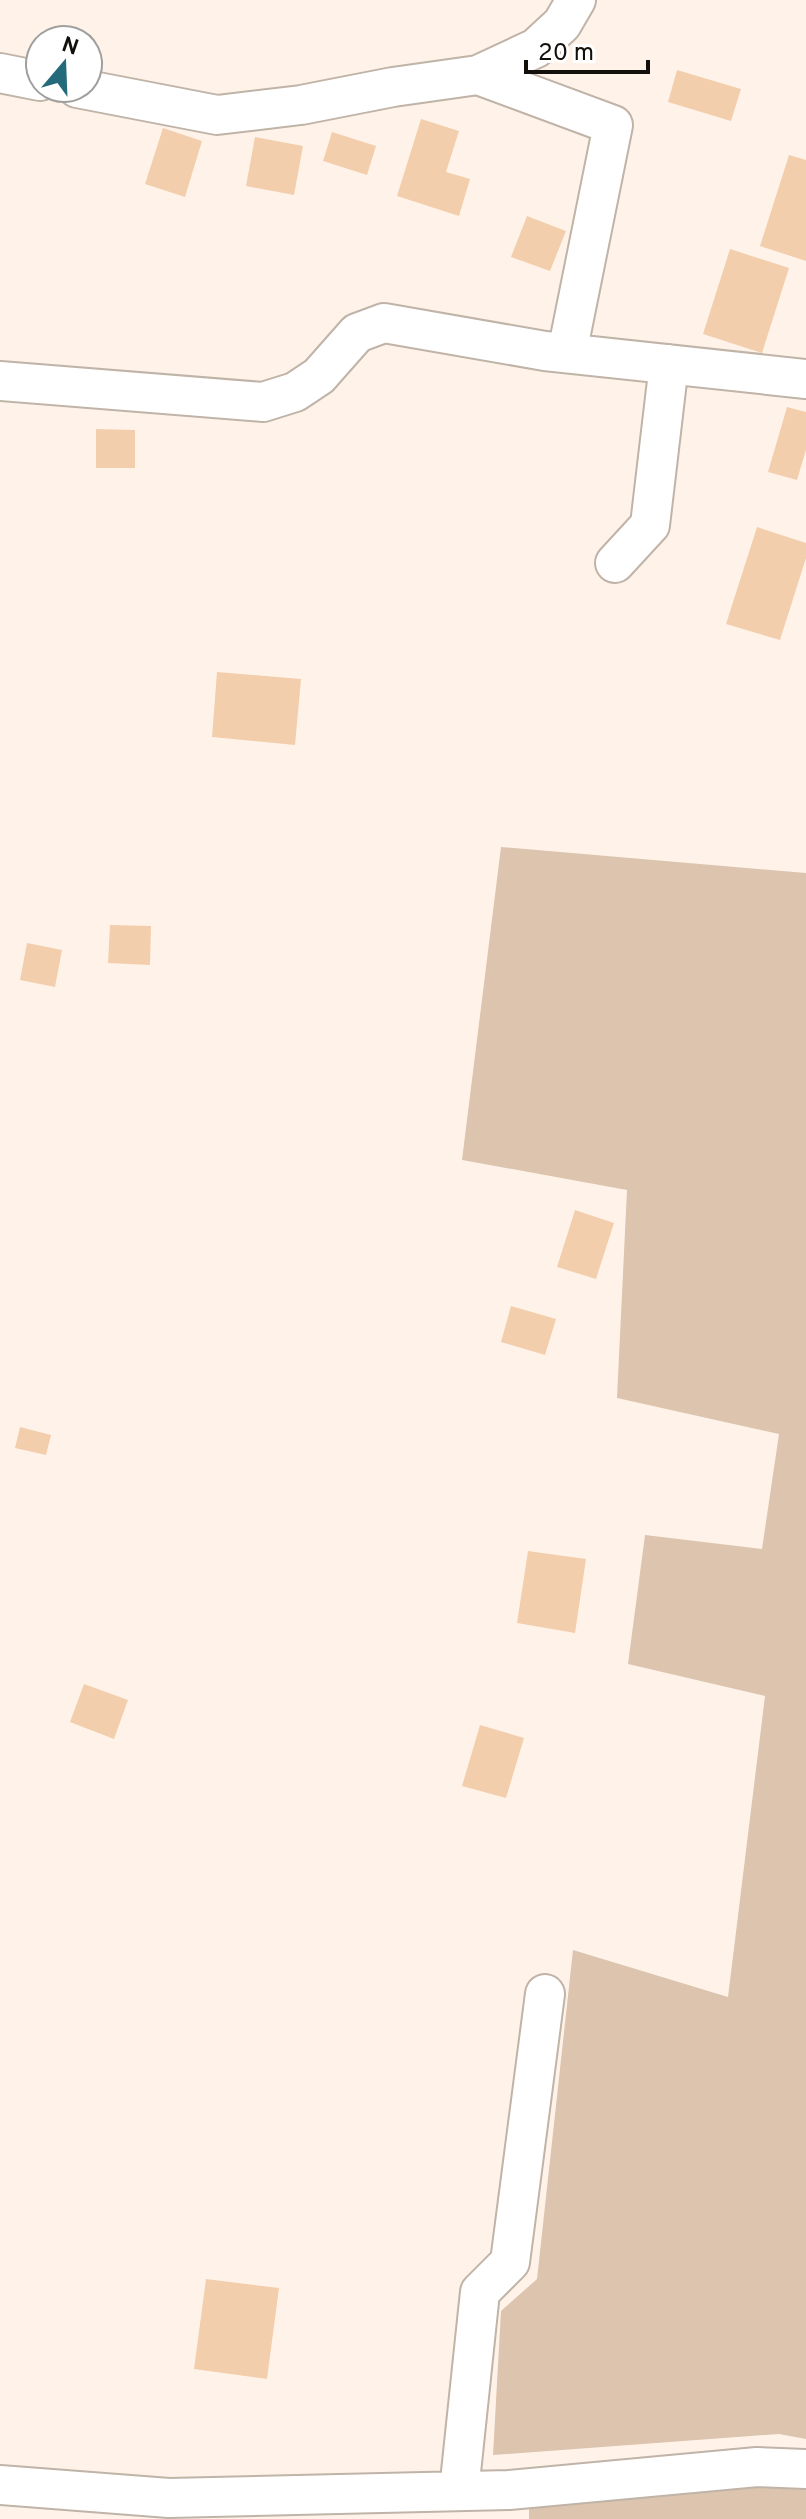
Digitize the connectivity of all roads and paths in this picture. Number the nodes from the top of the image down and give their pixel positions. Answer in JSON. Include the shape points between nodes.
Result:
{"nodes":[{"id":1,"x":576,"y":0,"type":"edge"},
{"id":2,"x":0,"y":73,"type":"edge"},
{"id":3,"x":478,"y":75,"type":"junction"},
{"id":4,"x":24,"y":78,"type":"edge"},
{"id":5,"x":104,"y":93,"type":"edge"},
{"id":6,"x":567,"y":353,"type":"junction"},
{"id":7,"x":669,"y":364,"type":"junction"},
{"id":8,"x":806,"y":379,"type":"edge"},
{"id":9,"x":0,"y":381,"type":"edge"},
{"id":10,"x":615,"y":563,"type":"dead end"},
{"id":11,"x":545,"y":1994,"type":"dead end"},
{"id":12,"x":806,"y":2469,"type":"edge"},
{"id":13,"x":0,"y":2485,"type":"edge"},
{"id":14,"x":459,"y":2491,"type":"junction"}],
"edges":[{"from":1,"to":3,"type":"street","via":[[562,24],[536,48]]},
{"from":2,"to":4,"type":"street"},
{"from":3,"to":5,"type":"street","via":[[217,115]]},
{"from":3,"to":6,"type":"street","via":[[613,125]]},
{"from":6,"to":7,"type":"street"},
{"from":6,"to":9,"type":"street","via":[[384,323],[357,333],[319,376],[295,392],[263,402]]},
{"from":7,"to":8,"type":"street"},
{"from":7,"to":10,"type":"street","via":[[650,525]]},
{"from":11,"to":14,"type":"street","via":[[510,2262],[480,2292]]},
{"from":12,"to":14,"type":"street","via":[[757,2467]]},
{"from":13,"to":14,"type":"street","via":[[169,2498]]}]}
